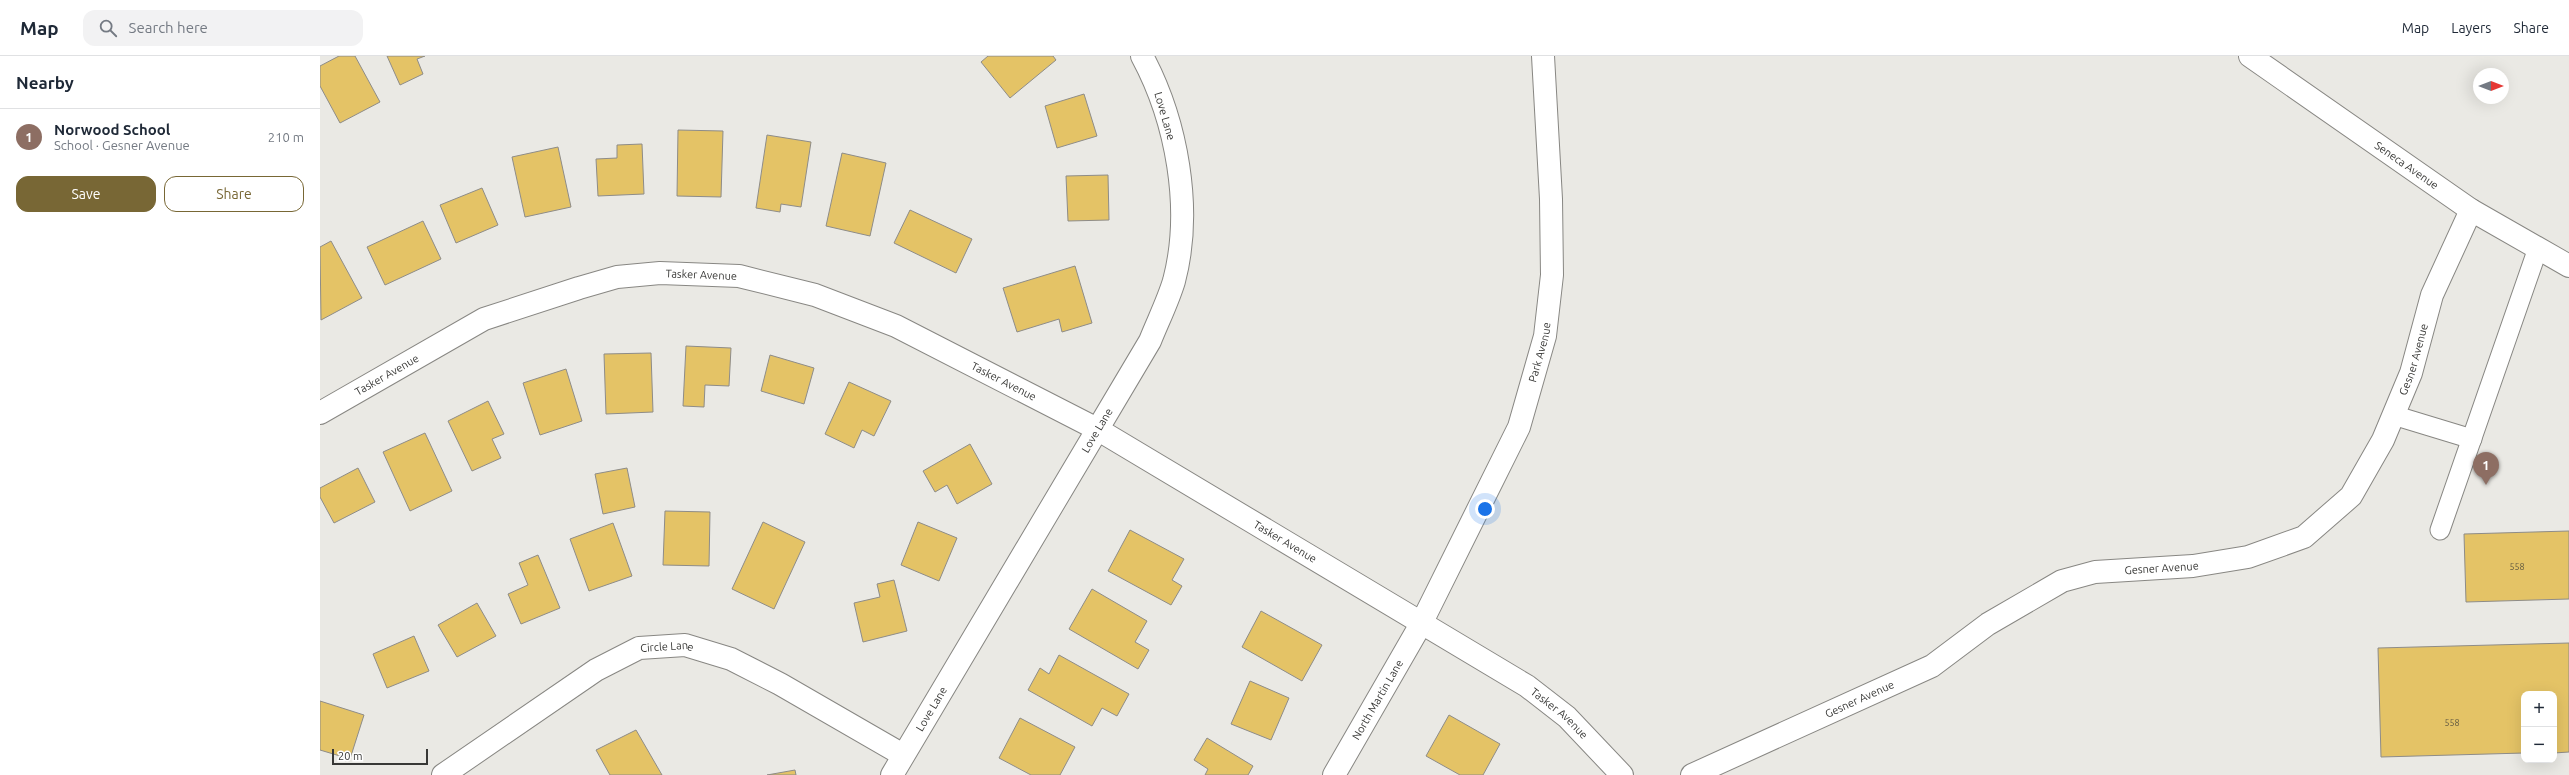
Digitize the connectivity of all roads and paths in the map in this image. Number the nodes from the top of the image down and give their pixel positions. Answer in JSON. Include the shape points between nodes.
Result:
{"nodes":[{"id":1,"x":1142,"y":56,"type":"edge"},
{"id":2,"x":1543,"y":56,"type":"edge"},
{"id":3,"x":2250,"y":56,"type":"edge"},
{"id":4,"x":2471,"y":210,"type":"junction"},
{"id":5,"x":2538,"y":248,"type":"junction"},
{"id":6,"x":2569,"y":266,"type":"edge"},
{"id":7,"x":320,"y":413,"type":"edge"},
{"id":8,"x":2393,"y":416,"type":"junction"},
{"id":9,"x":1097,"y":429,"type":"junction"},
{"id":10,"x":2472,"y":439,"type":"junction"},
{"id":11,"x":2440,"y":530,"type":"dead end"},
{"id":12,"x":1421,"y":624,"type":"junction"},
{"id":13,"x":903,"y":755,"type":"junction"},
{"id":14,"x":443,"y":775,"type":"edge"},
{"id":15,"x":892,"y":775,"type":"edge"},
{"id":16,"x":1334,"y":775,"type":"edge"},
{"id":17,"x":1622,"y":775,"type":"edge"},
{"id":18,"x":1692,"y":775,"type":"edge"}],
"edges":[{"from":1,"to":9,"type":"street","name":"Love Lane","via":[[1169,122],[1182,199],[1180,242],[1174,281],[1150,341]]},
{"from":2,"to":12,"type":"street","name":"Park Avenue","via":[[1551,199],[1552,275],[1545,336],[1519,427]]},
{"from":3,"to":4,"type":"street","name":"Seneca Avenue"},
{"from":4,"to":5,"type":"street","name":"Seneca Avenue"},
{"from":4,"to":8,"type":"street","name":"Gesner Avenue","via":[[2432,295],[2411,373]]},
{"from":5,"to":6,"type":"street","name":"Seneca Avenue"},
{"from":5,"to":10,"type":"lane"},
{"from":7,"to":9,"type":"street","name":"Tasker Avenue","via":[[484,320],[617,277],[660,273],[739,276],[815,295],[896,326]]},
{"from":8,"to":10,"type":"lane"},
{"from":8,"to":18,"type":"street","name":"Gesner Avenue","via":[[2383,440],[2351,496],[2304,537],[2248,557],[2193,566],[2095,572],[2062,581],[1988,624],[1932,666]]},
{"from":9,"to":12,"type":"street","name":"Tasker Avenue"},
{"from":9,"to":13,"type":"street","name":"Love Lane"},
{"from":10,"to":11,"type":"lane"},
{"from":12,"to":16,"type":"street","name":"North Martin Lane"},
{"from":12,"to":17,"type":"street","name":"Tasker Avenue","via":[[1527,686],[1567,717]]},
{"from":13,"to":14,"type":"street","name":"Circle Lane","via":[[780,684],[738,663],[685,645],[638,648],[596,670]]},
{"from":13,"to":15,"type":"street","name":"Love Lane"}]}
